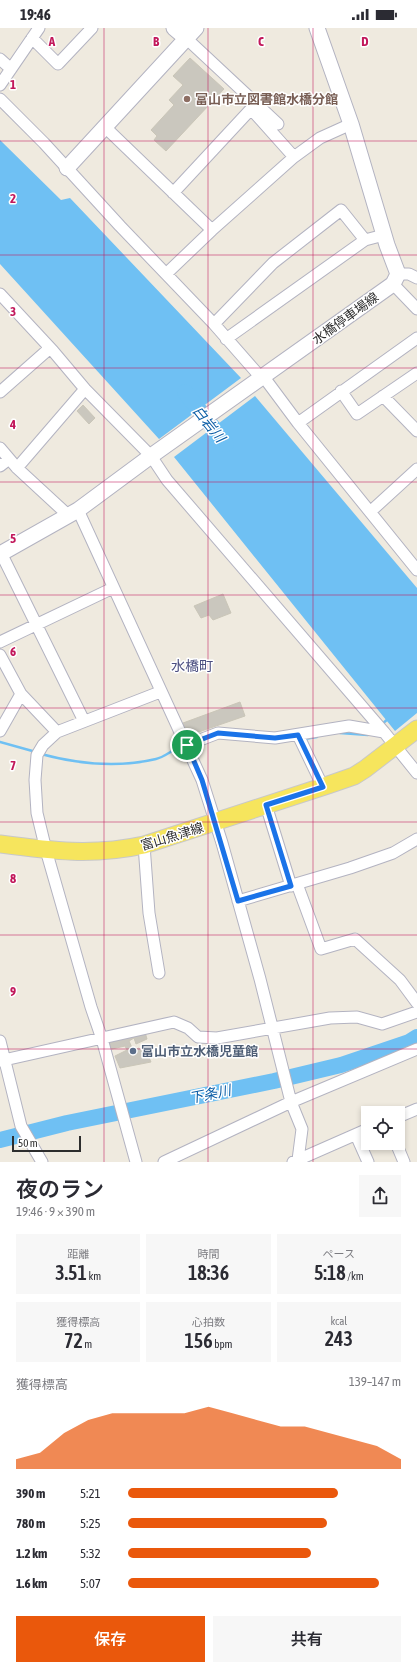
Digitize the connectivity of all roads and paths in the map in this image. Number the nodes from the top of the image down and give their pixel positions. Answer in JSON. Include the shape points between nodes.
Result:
{"nodes":[{"id":1,"x":39,"y":28,"type":"edge"},
{"id":2,"x":92,"y":28,"type":"edge"},
{"id":3,"x":174,"y":28,"type":"edge"},
{"id":4,"x":317,"y":28,"type":"edge"},
{"id":5,"x":191,"y":33,"type":"edge"},
{"id":6,"x":32,"y":38,"type":"junction"},
{"id":7,"x":0,"y":59,"type":"edge"},
{"id":8,"x":12,"y":68,"type":"junction"},
{"id":9,"x":0,"y":85,"type":"edge"},
{"id":10,"x":0,"y":99,"type":"edge"},
{"id":11,"x":254,"y":106,"type":"junction"},
{"id":12,"x":278,"y":124,"type":"dead end"},
{"id":13,"x":351,"y":124,"type":"junction"},
{"id":14,"x":105,"y":127,"type":"junction"},
{"id":15,"x":294,"y":156,"type":"junction"},
{"id":16,"x":67,"y":168,"type":"junction"},
{"id":17,"x":173,"y":193,"type":"junction"},
{"id":18,"x":212,"y":230,"type":"junction"},
{"id":19,"x":384,"y":235,"type":"junction"},
{"id":20,"x":365,"y":240,"type":"junction"},
{"id":21,"x":166,"y":274,"type":"junction"},
{"id":22,"x":417,"y":278,"type":"edge"},
{"id":23,"x":396,"y":279,"type":"junction"},
{"id":24,"x":0,"y":294,"type":"edge"},
{"id":25,"x":417,"y":309,"type":"edge"},
{"id":26,"x":214,"y":324,"type":"junction"},
{"id":27,"x":417,"y":338,"type":"edge"},
{"id":28,"x":226,"y":339,"type":"junction"},
{"id":29,"x":50,"y":348,"type":"junction"},
{"id":30,"x":417,"y":373,"type":"edge"},
{"id":31,"x":259,"y":379,"type":"junction"},
{"id":32,"x":84,"y":389,"type":"junction"},
{"id":33,"x":341,"y":391,"type":"junction"},
{"id":34,"x":0,"y":392,"type":"edge"},
{"id":35,"x":383,"y":396,"type":"junction"},
{"id":36,"x":298,"y":423,"type":"junction"},
{"id":37,"x":417,"y":431,"type":"edge"},
{"id":38,"x":0,"y":448,"type":"edge"},
{"id":39,"x":154,"y":454,"type":"junction"},
{"id":40,"x":10,"y":459,"type":"junction"},
{"id":41,"x":0,"y":466,"type":"edge"},
{"id":42,"x":18,"y":468,"type":"junction"},
{"id":43,"x":417,"y":468,"type":"edge"},
{"id":44,"x":370,"y":512,"type":"junction"},
{"id":45,"x":73,"y":513,"type":"junction"},
{"id":46,"x":1,"y":554,"type":"edge"},
{"id":47,"x":417,"y":570,"type":"edge"},
{"id":48,"x":113,"y":588,"type":"junction"},
{"id":49,"x":36,"y":624,"type":"junction"},
{"id":50,"x":0,"y":642,"type":"edge"},
{"id":51,"x":2,"y":662,"type":"edge"},
{"id":52,"x":160,"y":692,"type":"junction"},
{"id":53,"x":21,"y":694,"type":"junction"},
{"id":54,"x":84,"y":721,"type":"junction"},
{"id":55,"x":417,"y":729,"type":"edge"},
{"id":56,"x":0,"y":731,"type":"edge"},
{"id":57,"x":57,"y":732,"type":"junction"},
{"id":58,"x":384,"y":732,"type":"junction"},
{"id":59,"x":298,"y":735,"type":"junction"},
{"id":60,"x":398,"y":744,"type":"junction"},
{"id":61,"x":187,"y":745,"type":"junction"},
{"id":62,"x":417,"y":773,"type":"edge"},
{"id":63,"x":323,"y":787,"type":"junction"},
{"id":64,"x":266,"y":805,"type":"junction"},
{"id":65,"x":216,"y":823,"type":"junction"},
{"id":66,"x":417,"y":839,"type":"edge"},
{"id":67,"x":0,"y":844,"type":"edge"},
{"id":68,"x":144,"y":845,"type":"junction"},
{"id":69,"x":46,"y":850,"type":"junction"},
{"id":70,"x":294,"y":885,"type":"junction"},
{"id":71,"x":238,"y":901,"type":"junction"},
{"id":72,"x":159,"y":973,"type":"dead end"},
{"id":73,"x":417,"y":1003,"type":"edge"},
{"id":74,"x":417,"y":1012,"type":"edge"},
{"id":75,"x":273,"y":1027,"type":"junction"},
{"id":76,"x":102,"y":1039,"type":"junction"},
{"id":77,"x":0,"y":1041,"type":"edge"},
{"id":78,"x":417,"y":1049,"type":"edge"},
{"id":79,"x":2,"y":1060,"type":"edge"},
{"id":80,"x":291,"y":1102,"type":"junction"},
{"id":81,"x":417,"y":1110,"type":"edge"},
{"id":82,"x":405,"y":1114,"type":"edge"},
{"id":83,"x":361,"y":1132,"type":"edge"},
{"id":84,"x":356,"y":1134,"type":"junction"},
{"id":85,"x":399,"y":1150,"type":"edge"},
{"id":86,"x":295,"y":1161,"type":"edge"},
{"id":87,"x":42,"y":1162,"type":"edge"},
{"id":88,"x":136,"y":1162,"type":"edge"},
{"id":89,"x":164,"y":1162,"type":"edge"},
{"id":90,"x":368,"y":1162,"type":"edge"},
{"id":91,"x":404,"y":1162,"type":"edge"}],
"edges":[{"from":1,"to":6,"type":"street"},
{"from":2,"to":6,"type":"street","via":[[58,64]]},
{"from":3,"to":5,"type":"main road"},
{"from":4,"to":13,"type":"main road"},
{"from":5,"to":11,"type":"street"},
{"from":5,"to":14,"type":"main road"},
{"from":6,"to":8,"type":"street"},
{"from":7,"to":8,"type":"street"},
{"from":8,"to":9,"type":"street"},
{"from":10,"to":16,"type":"street"},
{"from":11,"to":12,"type":"street"},
{"from":11,"to":15,"type":"street"},
{"from":11,"to":17,"type":"street"},
{"from":13,"to":15,"type":"street","via":[[320,138]]},
{"from":13,"to":19,"type":"main road"},
{"from":14,"to":16,"type":"main road"},
{"from":14,"to":17,"type":"street"},
{"from":15,"to":18,"type":"street"},
{"from":16,"to":21,"type":"street"},
{"from":17,"to":18,"type":"street"},
{"from":18,"to":21,"type":"street"},
{"from":19,"to":20,"type":"street"},
{"from":19,"to":23,"type":"main road"},
{"from":20,"to":26,"type":"street","via":[[341,210],[274,263]]},
{"from":20,"to":28,"type":"street"},
{"from":21,"to":26,"type":"street"},
{"from":22,"to":23,"type":"street","via":[[409,274]]},
{"from":23,"to":25,"type":"street"},
{"from":23,"to":31,"type":"main road","name":"水橋停車場線"},
{"from":24,"to":29,"type":"street"},
{"from":26,"to":28,"type":"street"},
{"from":27,"to":33,"type":"street"},
{"from":28,"to":31,"type":"street","via":[[258,373]]},
{"from":29,"to":32,"type":"street"},
{"from":29,"to":34,"type":"street"},
{"from":30,"to":35,"type":"street"},
{"from":31,"to":36,"type":"street"},
{"from":31,"to":39,"type":"main road","name":"水橋停車場線"},
{"from":32,"to":39,"type":"street"},
{"from":32,"to":42,"type":"street"},
{"from":33,"to":35,"type":"street","via":[[357,414]]},
{"from":33,"to":36,"type":"street"},
{"from":35,"to":37,"type":"street"},
{"from":36,"to":44,"type":"street"},
{"from":38,"to":40,"type":"street"},
{"from":39,"to":45,"type":"main road","name":"水橋停車場線"},
{"from":39,"to":58,"type":"street","via":[[167,480]]},
{"from":40,"to":41,"type":"street"},
{"from":40,"to":42,"type":"street"},
{"from":42,"to":45,"type":"street"},
{"from":43,"to":44,"type":"street"},
{"from":44,"to":47,"type":"street"},
{"from":45,"to":46,"type":"main road","name":"水橋停車場線"},
{"from":45,"to":48,"type":"street"},
{"from":46,"to":49,"type":"street"},
{"from":48,"to":49,"type":"street"},
{"from":48,"to":52,"type":"street"},
{"from":49,"to":50,"type":"street"},
{"from":49,"to":54,"type":"street"},
{"from":51,"to":53,"type":"street"},
{"from":52,"to":54,"type":"street"},
{"from":52,"to":61,"type":"street"},
{"from":53,"to":56,"type":"street"},
{"from":53,"to":57,"type":"street"},
{"from":54,"to":57,"type":"street"},
{"from":55,"to":60,"type":"main road","name":"富山魚津線"},
{"from":57,"to":69,"type":"street","via":[[43,745],[37,755],[37,813]]},
{"from":58,"to":59,"type":"street","via":[[349,726]]},
{"from":58,"to":60,"type":"street"},
{"from":59,"to":61,"type":"street","via":[[275,738],[218,733]]},
{"from":59,"to":63,"type":"street"},
{"from":60,"to":62,"type":"street"},
{"from":60,"to":63,"type":"main road","name":"富山魚津線","via":[[354,776]]},
{"from":61,"to":65,"type":"street"},
{"from":63,"to":64,"type":"main road","name":"富山魚津線"},
{"from":64,"to":65,"type":"main road","name":"富山魚津線"},
{"from":64,"to":70,"type":"street"},
{"from":65,"to":68,"type":"main road","name":"富山魚津線"},
{"from":65,"to":71,"type":"street"},
{"from":66,"to":70,"type":"street","via":[[393,853]]},
{"from":67,"to":69,"type":"main road","name":"富山魚津線"},
{"from":68,"to":69,"type":"main road","name":"富山魚津線","via":[[98,852]]},
{"from":68,"to":72,"type":"street","via":[[149,913]]},
{"from":69,"to":76,"type":"street"},
{"from":70,"to":71,"type":"street"},
{"from":70,"to":73,"type":"street","via":[[321,949],[355,939],[400,980]]},
{"from":71,"to":75,"type":"street"},
{"from":74,"to":75,"type":"street","via":[[382,1024],[357,1017],[337,1017]]},
{"from":75,"to":76,"type":"street","via":[[217,1038],[198,1037],[188,1028],[174,1022]]},
{"from":75,"to":80,"type":"street"},
{"from":76,"to":79,"type":"street"},
{"from":76,"to":88,"type":"street"},
{"from":77,"to":79,"type":"street"},
{"from":78,"to":80,"type":"street"},
{"from":79,"to":87,"type":"street","via":[[20,1126]]},
{"from":80,"to":86,"type":"street","via":[[302,1129]]},
{"from":80,"to":89,"type":"street"},
{"from":81,"to":82,"type":"street"},
{"from":83,"to":84,"type":"street"},
{"from":84,"to":86,"type":"street"},
{"from":84,"to":90,"type":"street"},
{"from":85,"to":91,"type":"street"}]}
